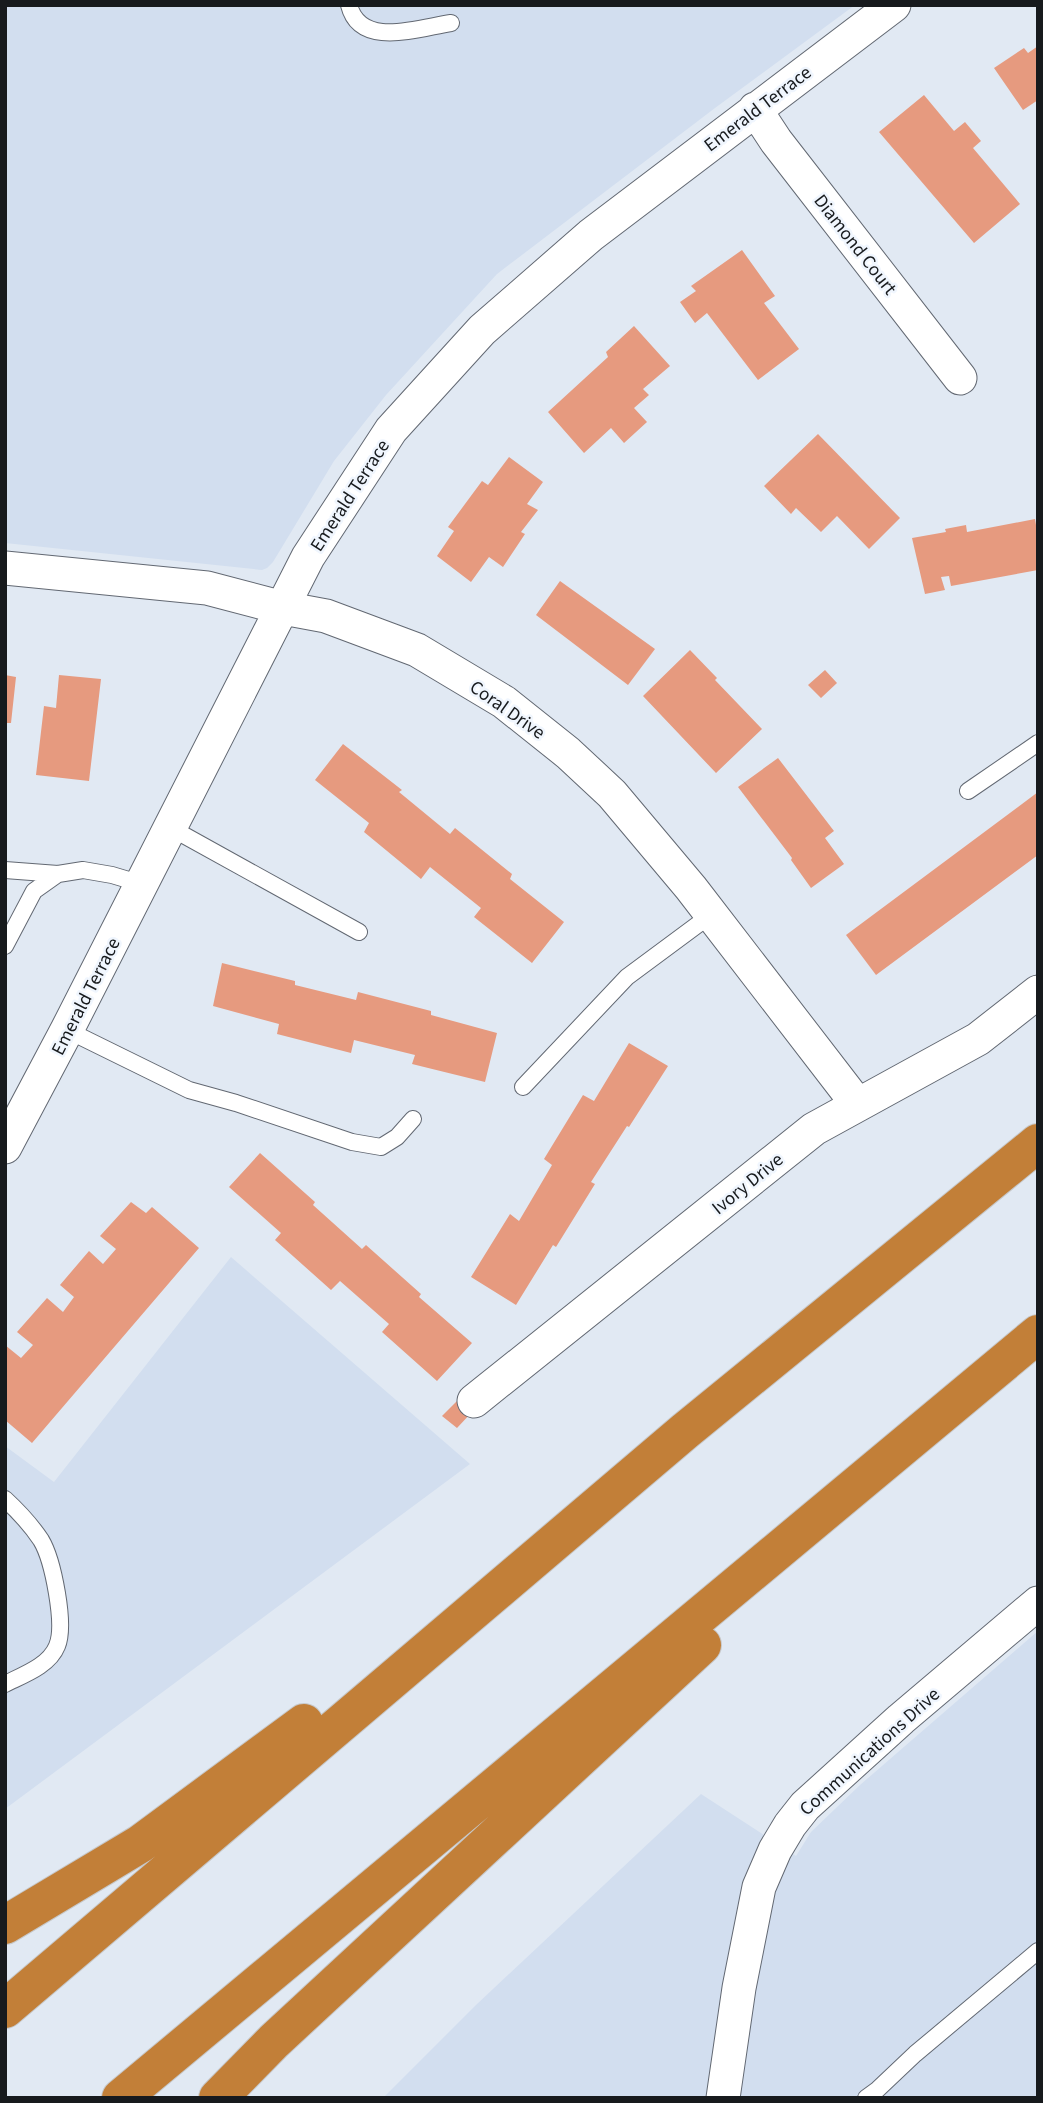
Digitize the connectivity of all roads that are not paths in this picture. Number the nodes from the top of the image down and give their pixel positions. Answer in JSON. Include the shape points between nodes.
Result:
{"nodes":[{"id":1,"x":349,"y":5,"type":"edge"},
{"id":2,"x":894,"y":5,"type":"edge"},
{"id":3,"x":451,"y":23,"type":"dead end"},
{"id":4,"x":755,"y":109,"type":"junction"},
{"id":5,"x":960,"y":378,"type":"dead end"},
{"id":6,"x":5,"y":568,"type":"edge"},
{"id":7,"x":284,"y":608,"type":"junction"},
{"id":8,"x":1038,"y":743,"type":"edge"},
{"id":9,"x":968,"y":791,"type":"dead end"},
{"id":10,"x":171,"y":828,"type":"junction"},
{"id":11,"x":5,"y":870,"type":"edge"},
{"id":12,"x":58,"y":874,"type":"junction"},
{"id":13,"x":142,"y":884,"type":"junction"},
{"id":14,"x":712,"y":914,"type":"junction"},
{"id":15,"x":359,"y":932,"type":"dead end"},
{"id":16,"x":5,"y":946,"type":"edge"},
{"id":17,"x":1038,"y":992,"type":"edge"},
{"id":18,"x":67,"y":1031,"type":"junction"},
{"id":19,"x":523,"y":1087,"type":"dead end"},
{"id":20,"x":858,"y":1105,"type":"junction"},
{"id":21,"x":413,"y":1119,"type":"dead end"},
{"id":22,"x":1038,"y":1143,"type":"edge"},
{"id":23,"x":5,"y":1147,"type":"edge"},
{"id":24,"x":1038,"y":1335,"type":"edge"},
{"id":25,"x":474,"y":1401,"type":"dead end"},
{"id":26,"x":5,"y":1499,"type":"edge"},
{"id":27,"x":579,"y":1521,"type":"junction"},
{"id":28,"x":1038,"y":1603,"type":"edge"},
{"id":29,"x":5,"y":1684,"type":"edge"},
{"id":30,"x":5,"y":1925,"type":"edge"},
{"id":31,"x":1038,"y":1951,"type":"edge"},
{"id":32,"x":5,"y":2009,"type":"edge"},
{"id":33,"x":121,"y":2098,"type":"edge"},
{"id":34,"x":218,"y":2098,"type":"edge"},
{"id":35,"x":723,"y":2098,"type":"edge"},
{"id":36,"x":866,"y":2098,"type":"edge"}],
"edges":[{"from":1,"to":3,"type":"lane","via":[[352,18],[383,34]]},
{"from":2,"to":4,"type":"street","name":"Emerald Terrace"},
{"from":4,"to":5,"type":"street","name":"Diamond Court"},
{"from":4,"to":7,"type":"street","name":"Emerald Terrace","via":[[591,235],[482,330],[391,430],[308,557]]},
{"from":6,"to":7,"type":"street","name":"Coral Drive","via":[[207,588]]},
{"from":7,"to":10,"type":"street","name":"Emerald Terrace"},
{"from":7,"to":14,"type":"street","name":"Coral Drive","via":[[326,615],[417,649],[504,702],[612,794]]},
{"from":8,"to":9,"type":"lane"},
{"from":10,"to":13,"type":"street","name":"Emerald Terrace"},
{"from":10,"to":15,"type":"lane"},
{"from":11,"to":12,"type":"lane"},
{"from":12,"to":13,"type":"lane","via":[[83,870]]},
{"from":12,"to":16,"type":"lane","via":[[34,891]]},
{"from":13,"to":18,"type":"street","name":"Emerald Terrace"},
{"from":14,"to":19,"type":"lane","via":[[627,977]]},
{"from":14,"to":20,"type":"street","name":"Coral Drive"},
{"from":17,"to":20,"type":"street","name":"Ivory Drive","via":[[978,1039]]},
{"from":18,"to":21,"type":"lane","via":[[189,1090],[352,1142],[381,1147]]},
{"from":18,"to":23,"type":"street","name":"Emerald Terrace"},
{"from":20,"to":25,"type":"street","name":"Ivory Drive","via":[[814,1129]]},
{"from":22,"to":27,"type":"highway"},
{"from":24,"to":33,"type":"highway"},
{"from":24,"to":34,"type":"highway","via":[[294,2022]]},
{"from":26,"to":29,"type":"lane","via":[[42,1542],[61,1626],[57,1647],[45,1663]]},
{"from":27,"to":30,"type":"highway","via":[[141,1843]]},
{"from":27,"to":32,"type":"highway"},
{"from":28,"to":35,"type":"street","name":"Communications Drive","via":[[901,1719],[790,1825],[759,1887]]},
{"from":31,"to":36,"type":"lane"}]}
